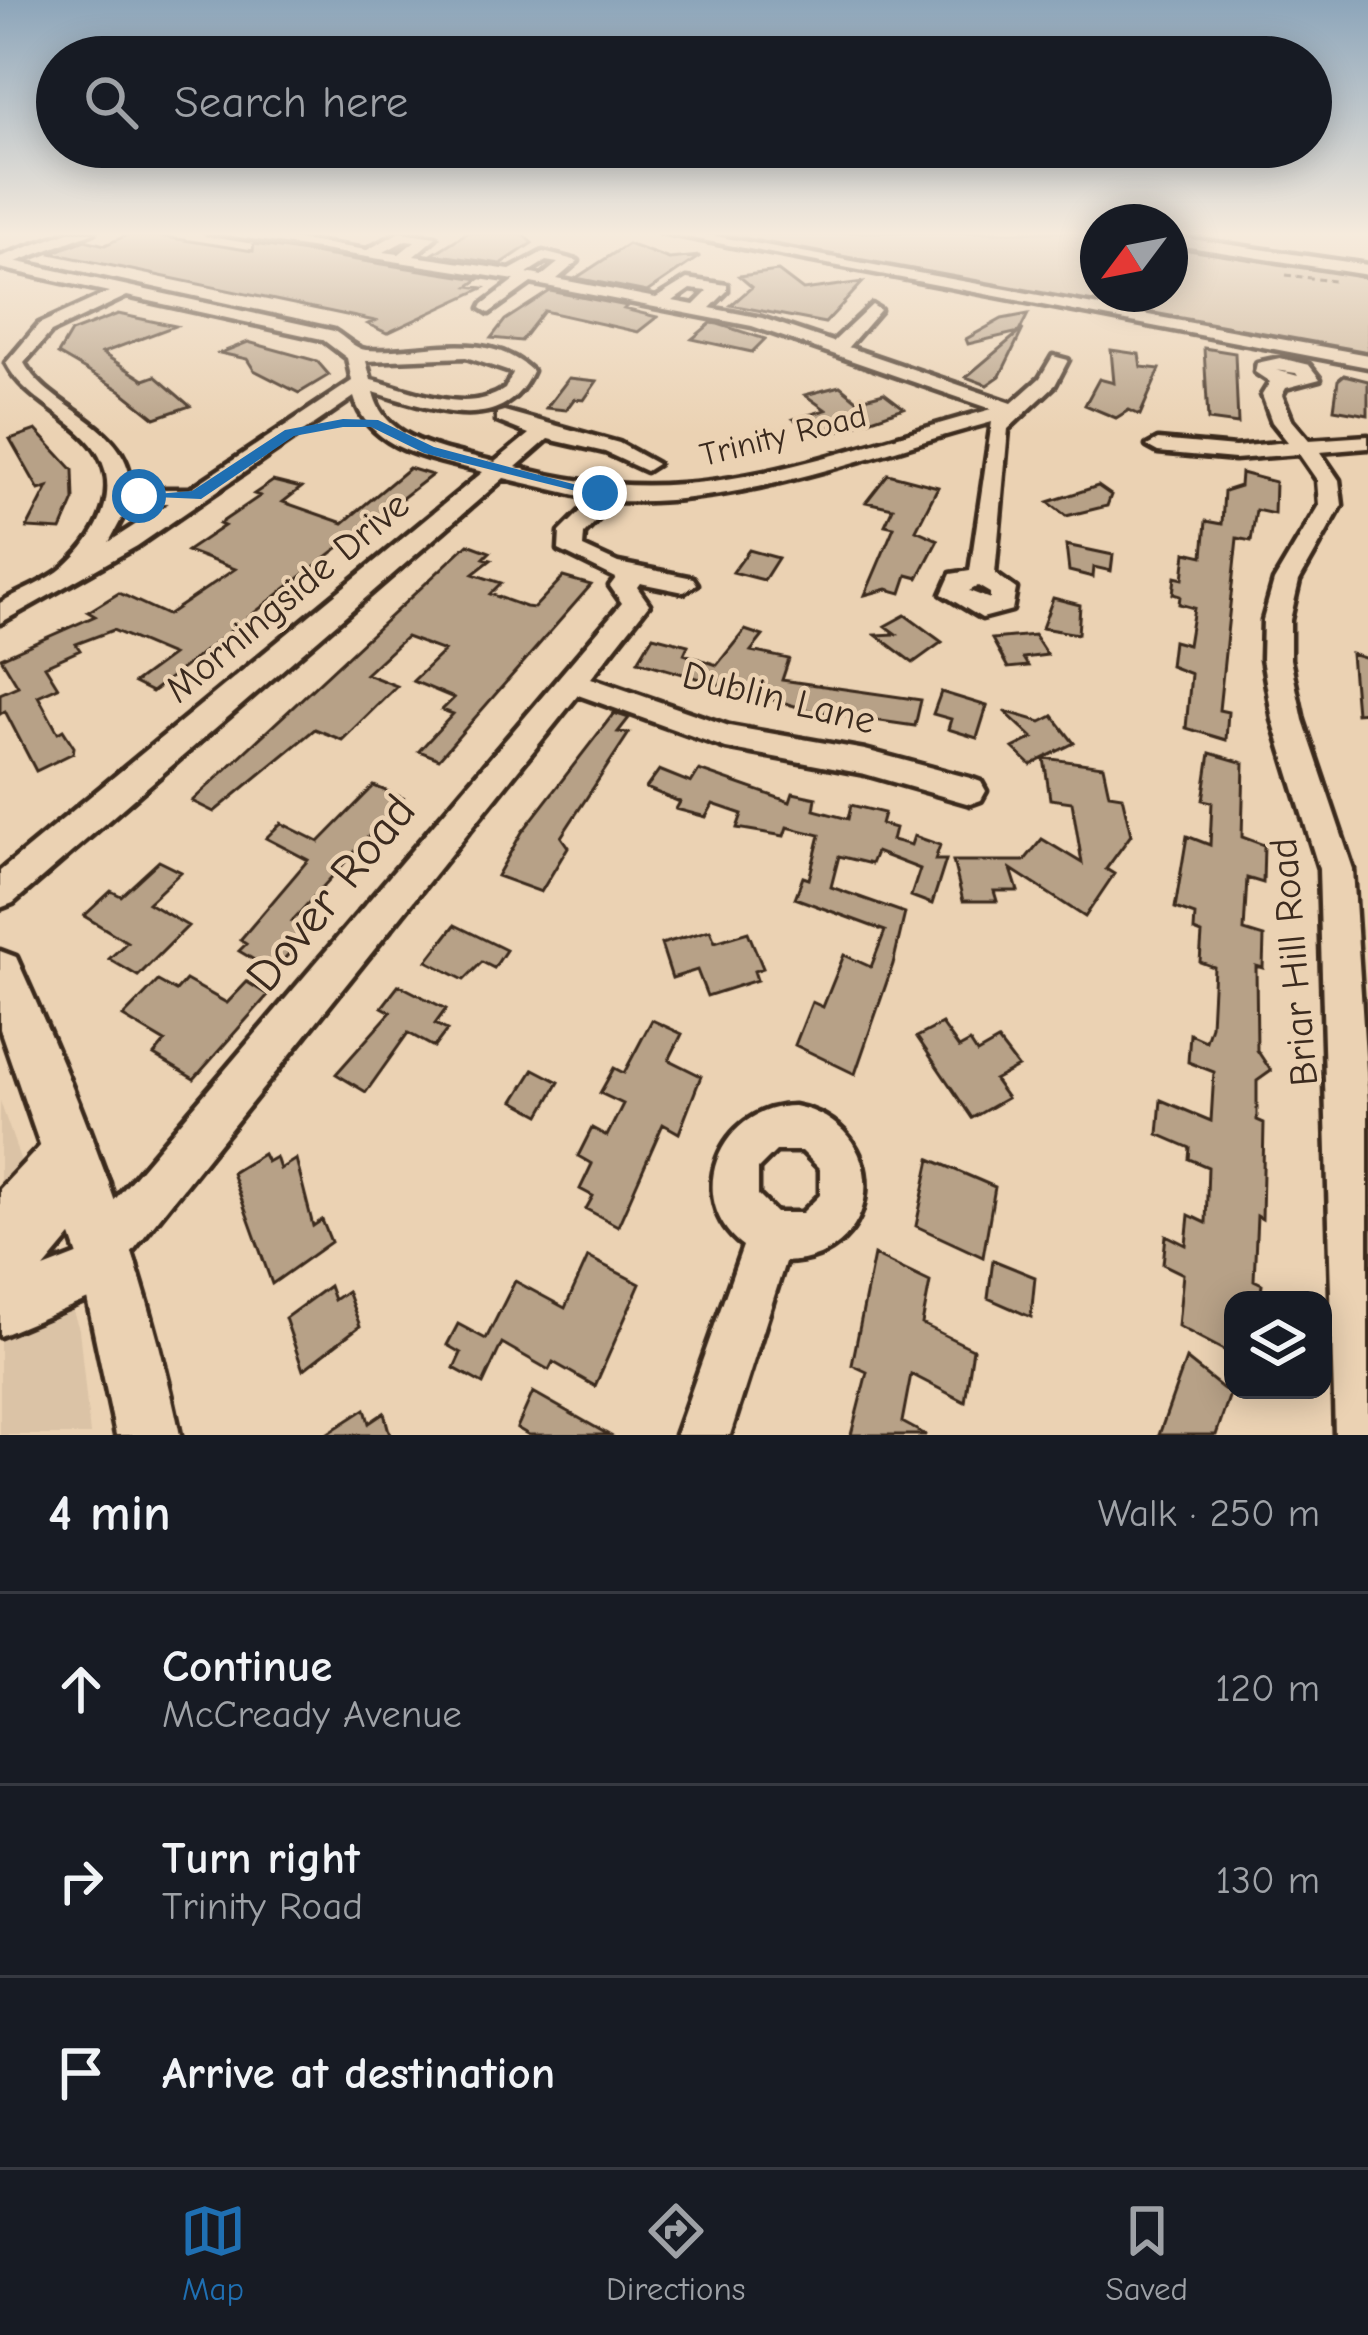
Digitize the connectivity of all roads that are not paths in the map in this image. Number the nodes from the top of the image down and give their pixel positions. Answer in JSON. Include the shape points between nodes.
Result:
{"nodes":[{"id":1,"x":108,"y":299,"type":"edge"},
{"id":2,"x":167,"y":299,"type":"edge"},
{"id":3,"x":501,"y":299,"type":"edge"},
{"id":4,"x":644,"y":299,"type":"edge"},
{"id":5,"x":665,"y":299,"type":"edge"},
{"id":6,"x":710,"y":299,"type":"edge"},
{"id":7,"x":1031,"y":299,"type":"edge"},
{"id":8,"x":660,"y":302,"type":"junction"},
{"id":9,"x":489,"y":308,"type":"dead end"},
{"id":10,"x":699,"y":310,"type":"junction"},
{"id":11,"x":872,"y":310,"type":"dead end"},
{"id":12,"x":837,"y":349,"type":"junction"},
{"id":13,"x":358,"y":356,"type":"junction"},
{"id":14,"x":1059,"y":360,"type":"dead end"},
{"id":15,"x":1368,"y":361,"type":"edge"},
{"id":16,"x":1280,"y":381,"type":"dead end"},
{"id":17,"x":361,"y":384,"type":"junction"},
{"id":18,"x":504,"y":407,"type":"junction"},
{"id":19,"x":1013,"y":410,"type":"junction"},
{"id":20,"x":373,"y":423,"type":"junction"},
{"id":21,"x":936,"y":429,"type":"junction"},
{"id":22,"x":544,"y":432,"type":"junction"},
{"id":23,"x":290,"y":433,"type":"junction"},
{"id":24,"x":1368,"y":442,"type":"edge"},
{"id":25,"x":1158,"y":446,"type":"dead end"},
{"id":26,"x":1303,"y":448,"type":"junction"},
{"id":27,"x":992,"y":451,"type":"junction"},
{"id":28,"x":646,"y":464,"type":"dead end"},
{"id":29,"x":501,"y":470,"type":"junction"},
{"id":30,"x":607,"y":494,"type":"junction"},
{"id":31,"x":120,"y":496,"type":"junction"},
{"id":32,"x":195,"y":496,"type":"junction"},
{"id":33,"x":64,"y":577,"type":"junction"},
{"id":34,"x":982,"y":578,"type":"dead end"},
{"id":35,"x":684,"y":584,"type":"dead end"},
{"id":36,"x":636,"y":588,"type":"junction"},
{"id":37,"x":0,"y":614,"type":"edge"},
{"id":38,"x":571,"y":681,"type":"junction"},
{"id":39,"x":970,"y":791,"type":"dead end"},
{"id":40,"x":0,"y":892,"type":"edge"},
{"id":41,"x":0,"y":910,"type":"edge"},
{"id":42,"x":0,"y":972,"type":"edge"},
{"id":43,"x":80,"y":1163,"type":"junction"},
{"id":44,"x":0,"y":1223,"type":"edge"},
{"id":45,"x":770,"y":1236,"type":"dead end"},
{"id":46,"x":109,"y":1256,"type":"junction"},
{"id":47,"x":0,"y":1284,"type":"edge"},
{"id":48,"x":0,"y":1311,"type":"edge"},
{"id":49,"x":148,"y":1435,"type":"edge"},
{"id":50,"x":703,"y":1435,"type":"edge"},
{"id":51,"x":1362,"y":1435,"type":"edge"}],
"edges":[{"from":1,"to":31,"type":"street","via":[[45,328],[15,363],[101,436],[119,466]]},
{"from":2,"to":13,"type":"street","via":[[320,333]]},
{"from":3,"to":9,"type":"street"},
{"from":4,"to":8,"type":"street"},
{"from":5,"to":8,"type":"street"},
{"from":6,"to":10,"type":"street"},
{"from":7,"to":15,"type":"street"},
{"from":8,"to":10,"type":"street"},
{"from":10,"to":12,"type":"street"},
{"from":11,"to":12,"type":"street"},
{"from":12,"to":19,"type":"street"},
{"from":13,"to":17,"type":"street"},
{"from":13,"to":18,"type":"street","via":[[458,353],[512,362],[523,371]]},
{"from":14,"to":19,"type":"street","via":[[1048,381]]},
{"from":16,"to":26,"type":"street","name":"Briar Hill Road","via":[[1273,406]]},
{"from":17,"to":18,"type":"street","via":[[419,403]]},
{"from":17,"to":20,"type":"street"},
{"from":17,"to":23,"type":"street"},
{"from":18,"to":22,"type":"street"},
{"from":19,"to":21,"type":"street","name":"Trinity Road"},
{"from":19,"to":27,"type":"street"},
{"from":20,"to":23,"type":"street"},
{"from":20,"to":29,"type":"street","name":"Trinity Road","via":[[415,446]]},
{"from":21,"to":27,"type":"street"},
{"from":21,"to":30,"type":"street","name":"Trinity Road","via":[[752,483]]},
{"from":22,"to":28,"type":"street","via":[[612,446]]},
{"from":22,"to":29,"type":"street"},
{"from":23,"to":32,"type":"street"},
{"from":24,"to":26,"type":"street"},
{"from":25,"to":26,"type":"street","via":[[1218,453]]},
{"from":26,"to":51,"type":"street","name":"Briar Hill Road","via":[[1327,479],[1331,510],[1289,573],[1277,662],[1336,869]]},
{"from":27,"to":34,"type":"street"},
{"from":29,"to":30,"type":"street","name":"Trinity Road"},
{"from":29,"to":40,"type":"street","name":"Morningside Drive"},
{"from":29,"to":41,"type":"street","name":"Morningside Drive"},
{"from":30,"to":36,"type":"street","via":[[574,529],[570,547]]},
{"from":31,"to":32,"type":"street"},
{"from":31,"to":33,"type":"street","via":[[89,552]]},
{"from":32,"to":33,"type":"street"},
{"from":33,"to":37,"type":"street"},
{"from":35,"to":36,"type":"street"},
{"from":36,"to":38,"type":"street","name":"Dover Road"},
{"from":38,"to":39,"type":"street","name":"Dublin Lane","via":[[740,741],[865,762]]},
{"from":38,"to":46,"type":"street","name":"Dover Road"},
{"from":42,"to":43,"type":"main road"},
{"from":43,"to":44,"type":"street"},
{"from":43,"to":46,"type":"main road"},
{"from":43,"to":47,"type":"street"},
{"from":45,"to":50,"type":"street"},
{"from":46,"to":48,"type":"street"},
{"from":46,"to":49,"type":"main road"}]}
